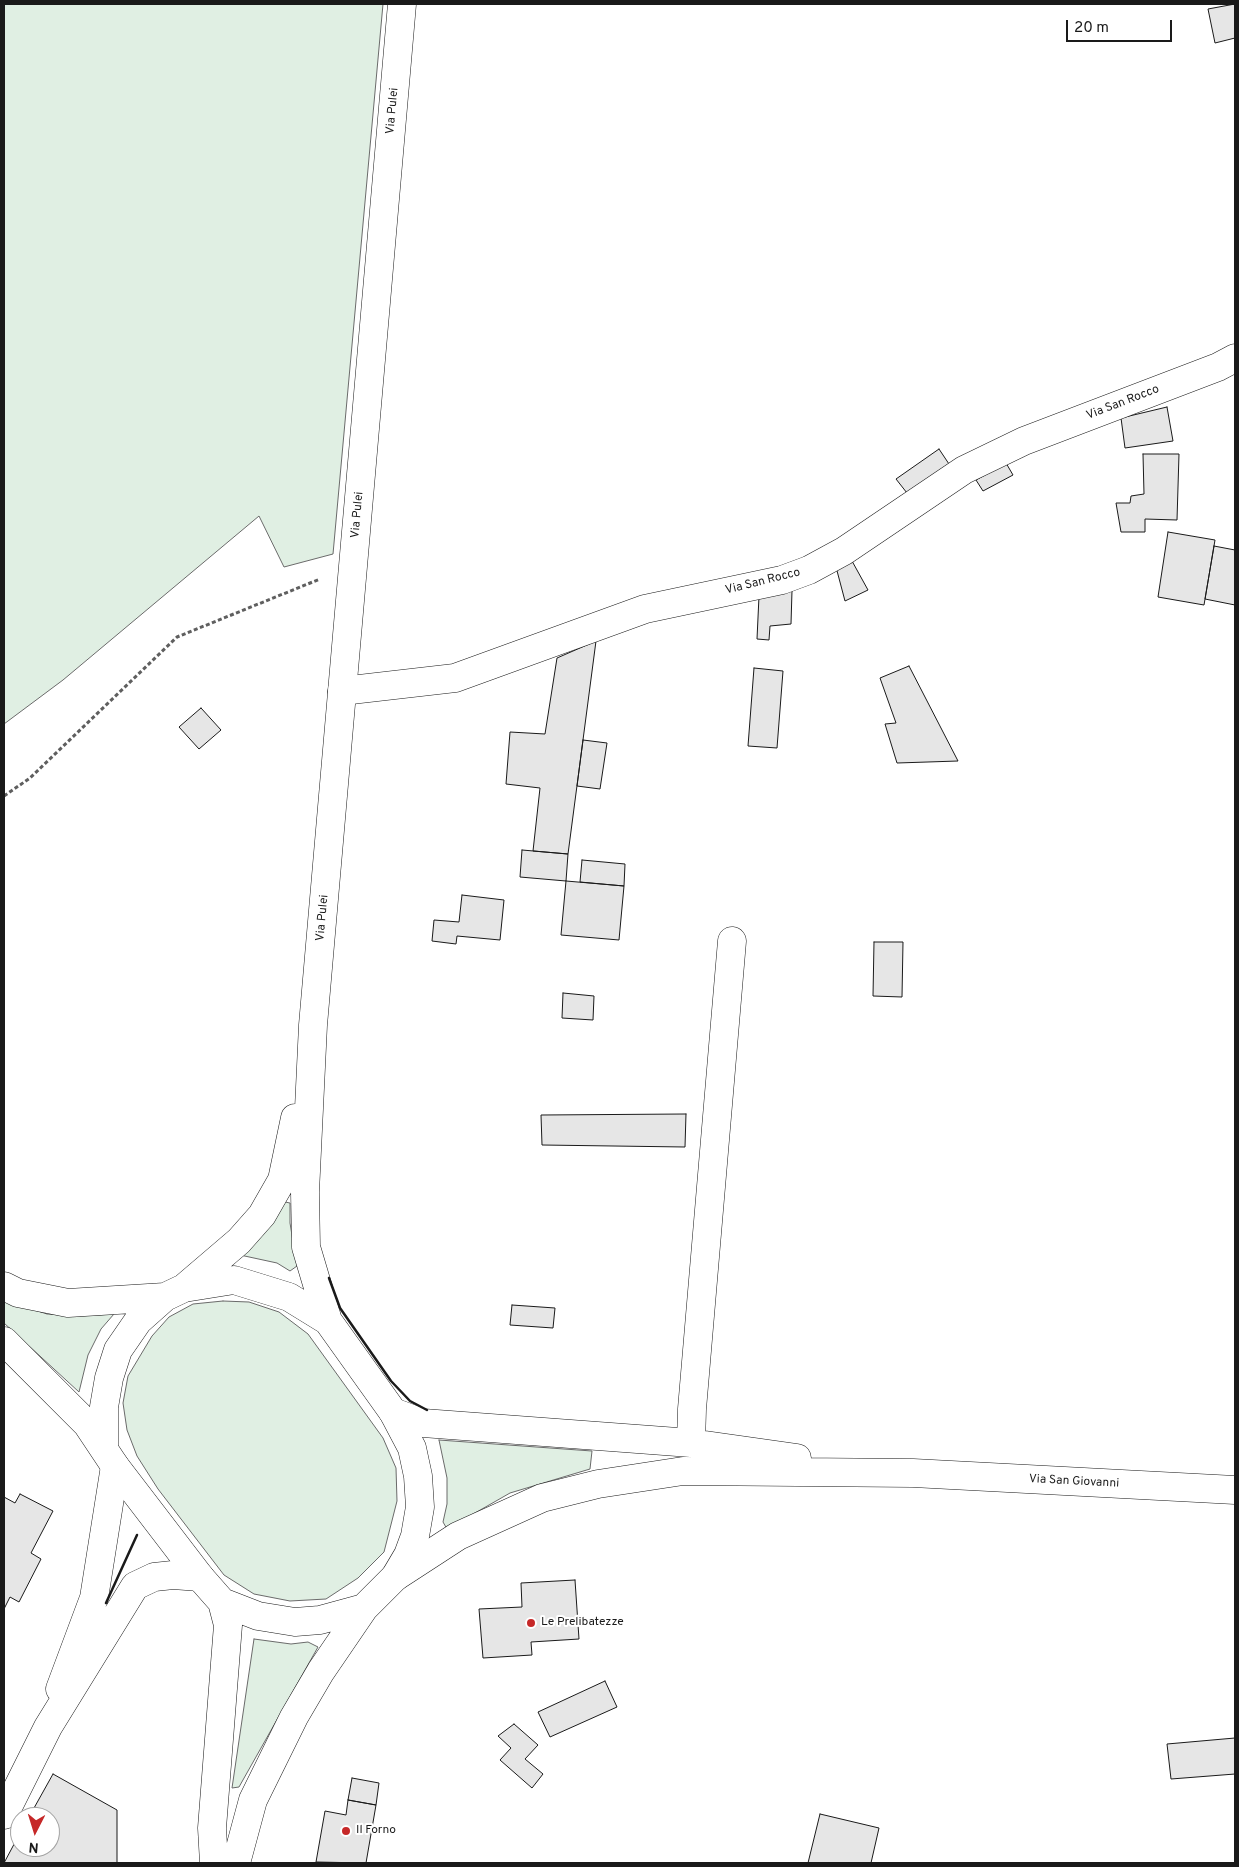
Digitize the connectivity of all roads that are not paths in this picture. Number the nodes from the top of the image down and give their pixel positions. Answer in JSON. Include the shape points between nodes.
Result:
{"nodes":[{"id":1,"x":402,"y":4,"type":"edge"},
{"id":2,"x":1235,"y":358,"type":"edge"},
{"id":3,"x":342,"y":691,"type":"junction"},
{"id":4,"x":732,"y":941,"type":"dead end"},
{"id":5,"x":313,"y":1025,"type":"junction"},
{"id":6,"x":4,"y":1286,"type":"edge"},
{"id":7,"x":174,"y":1292,"type":"junction"},
{"id":8,"x":328,"y":1321,"type":"junction"},
{"id":9,"x":4,"y":1341,"type":"edge"},
{"id":10,"x":393,"y":1412,"type":"junction"},
{"id":11,"x":692,"y":1444,"type":"junction"},
{"id":12,"x":110,"y":1456,"type":"junction"},
{"id":13,"x":913,"y":1474,"type":"junction"},
{"id":14,"x":1235,"y":1490,"type":"edge"},
{"id":15,"x":200,"y":1577,"type":"junction"},
{"id":16,"x":395,"y":1577,"type":"junction"},
{"id":17,"x":222,"y":1602,"type":"junction"},
{"id":18,"x":364,"y":1608,"type":"junction"},
{"id":19,"x":48,"y":1727,"type":"junction"},
{"id":20,"x":4,"y":1815,"type":"edge"},
{"id":21,"x":214,"y":1863,"type":"edge"},
{"id":22,"x":236,"y":1863,"type":"edge"}],
"edges":[{"from":1,"to":3,"type":"main road","name":"Via Pulei"},
{"from":2,"to":3,"type":"main road","name":"Via San Rocco","via":[[1024,441],[964,470],[844,551],[809,570],[782,580],[645,609],[455,678]]},
{"from":3,"to":5,"type":"main road","name":"Via Pulei"},
{"from":4,"to":11,"type":"main road","via":[[692,1399]]},
{"from":5,"to":7,"type":"main road","via":[[282,1180],[262,1215],[240,1241]]},
{"from":5,"to":8,"type":"main road","via":[[305,1192],[306,1247]]},
{"from":6,"to":7,"type":"main road","via":[[18,1293],[68,1303]]},
{"from":7,"to":8,"type":"main road","via":[[234,1280],[289,1297]]},
{"from":7,"to":12,"type":"main road","via":[[138,1320],[118,1350],[104,1407]]},
{"from":8,"to":10,"type":"main road"},
{"from":9,"to":12,"type":"main road","via":[[87,1424]]},
{"from":10,"to":11,"type":"main road","via":[[423,1423]]},
{"from":10,"to":16,"type":"main road","via":[[412,1448],[420,1507],[413,1542]]},
{"from":11,"to":13,"type":"main road"},
{"from":12,"to":15,"type":"main road"},
{"from":12,"to":19,"type":"main road","via":[[94,1598]]},
{"from":13,"to":14,"type":"main road","name":"Via San Giovanni"},
{"from":13,"to":16,"type":"main road","via":[[683,1471],[598,1484],[542,1498],[496,1518],[458,1536]]},
{"from":15,"to":17,"type":"main road"},
{"from":15,"to":19,"type":"main road","via":[[154,1577],[135,1586]]},
{"from":16,"to":18,"type":"main road"},
{"from":17,"to":18,"type":"main road","via":[[258,1616],[295,1622],[320,1620]]},
{"from":17,"to":21,"type":"main road","via":[[228,1625],[212,1828]]},
{"from":18,"to":22,"type":"main road","via":[[294,1717],[253,1800]]},
{"from":19,"to":20,"type":"main road"}]}
